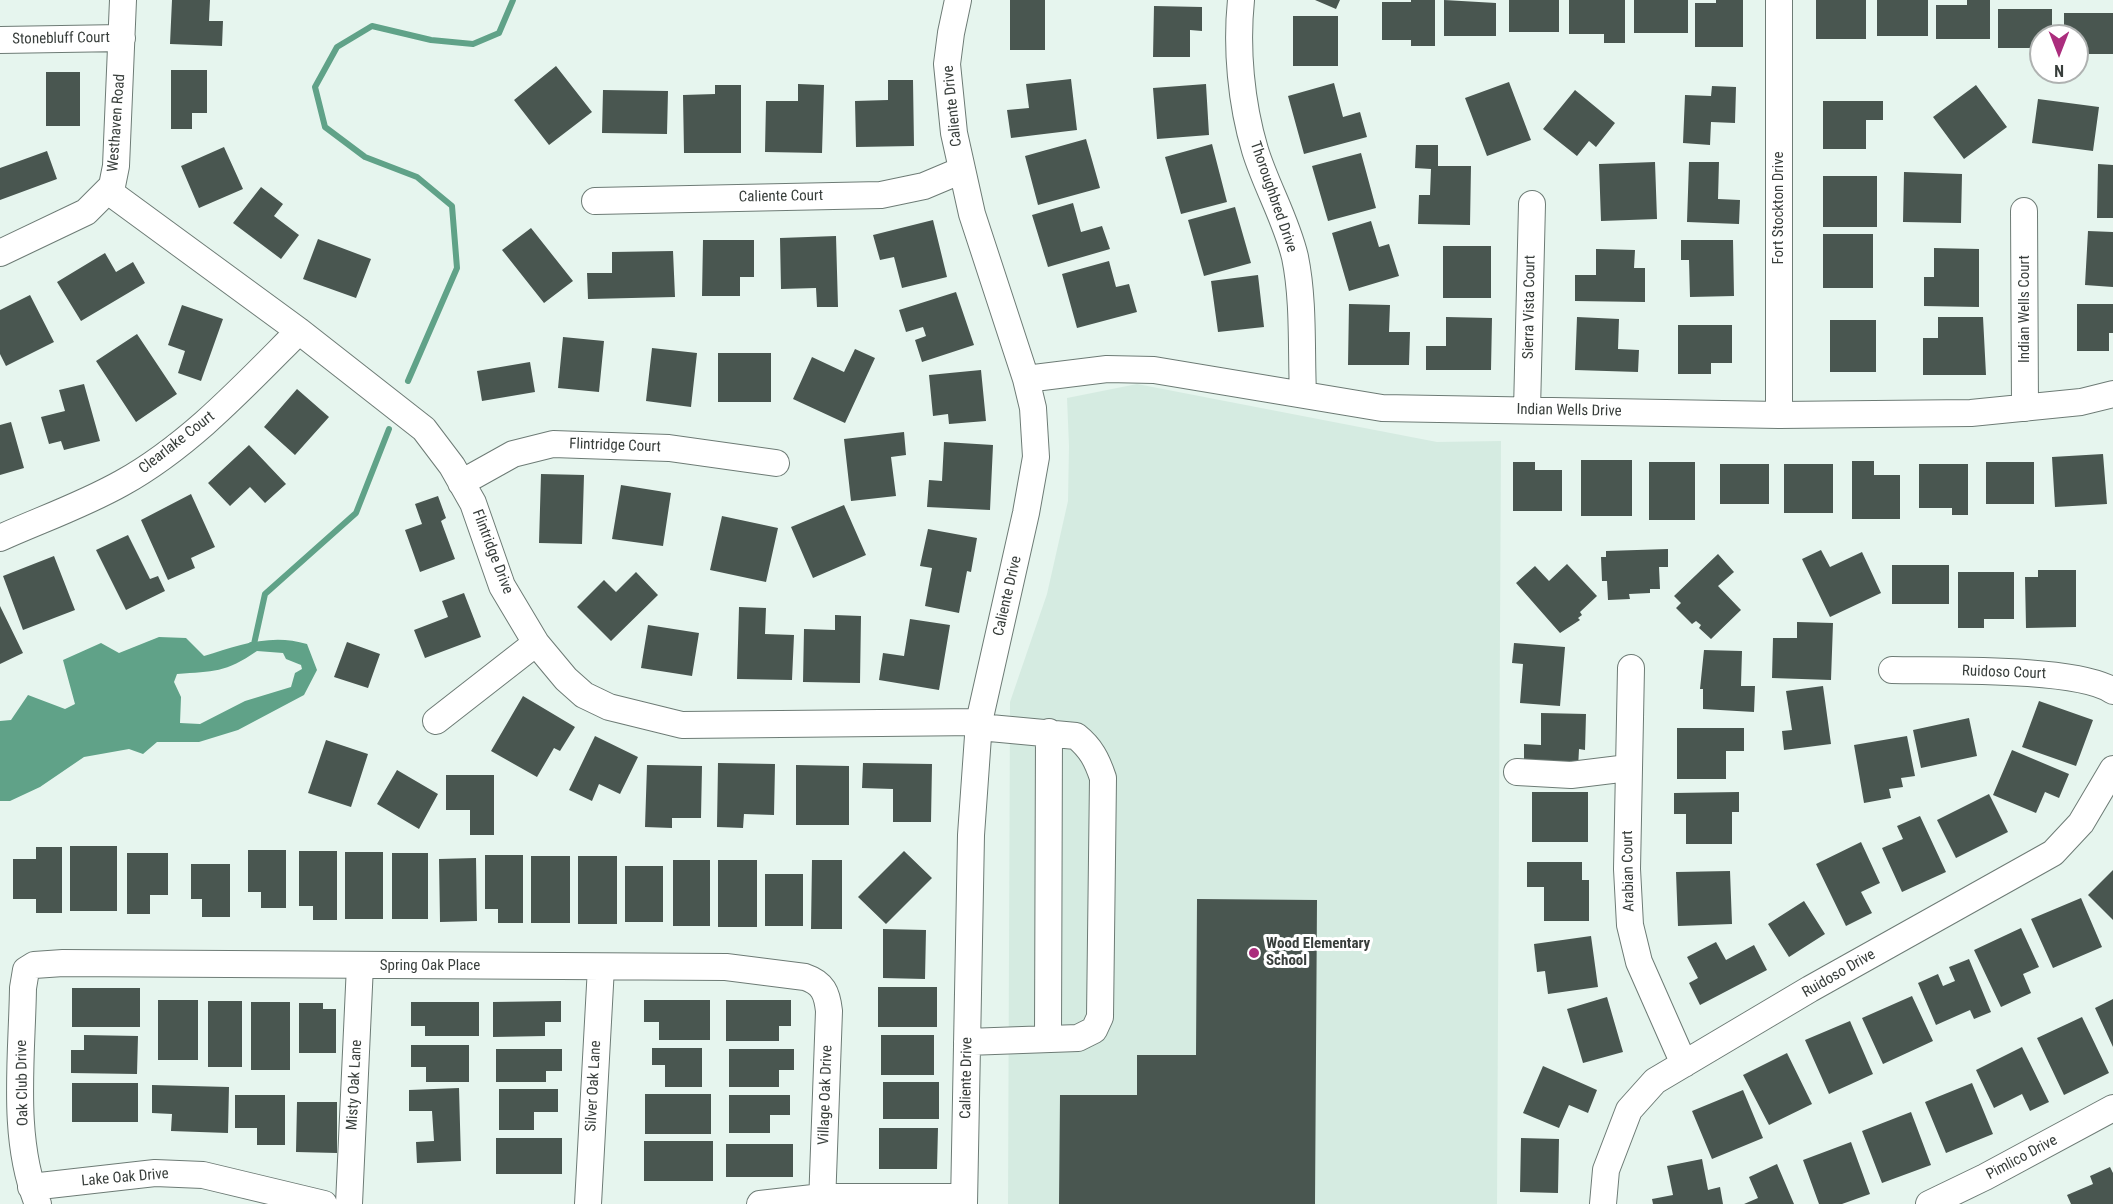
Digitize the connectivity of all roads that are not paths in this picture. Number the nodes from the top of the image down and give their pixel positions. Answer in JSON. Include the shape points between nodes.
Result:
{"nodes":[{"id":1,"x":123,"y":0,"type":"edge"},
{"id":2,"x":958,"y":0,"type":"edge"},
{"id":3,"x":1241,"y":0,"type":"edge"},
{"id":4,"x":1779,"y":0,"type":"edge"},
{"id":5,"x":122,"y":38,"type":"junction"},
{"id":6,"x":0,"y":40,"type":"edge"},
{"id":7,"x":962,"y":170,"type":"junction"},
{"id":8,"x":108,"y":191,"type":"junction"},
{"id":9,"x":595,"y":201,"type":"dead end"},
{"id":10,"x":1532,"y":204,"type":"dead end"},
{"id":11,"x":2024,"y":211,"type":"dead end"},
{"id":12,"x":0,"y":253,"type":"edge"},
{"id":13,"x":299,"y":331,"type":"junction"},
{"id":14,"x":1026,"y":379,"type":"junction"},
{"id":15,"x":1303,"y":394,"type":"junction"},
{"id":16,"x":2113,"y":394,"type":"edge"},
{"id":17,"x":2025,"y":408,"type":"junction"},
{"id":18,"x":1527,"y":410,"type":"junction"},
{"id":19,"x":1779,"y":415,"type":"junction"},
{"id":20,"x":776,"y":463,"type":"dead end"},
{"id":21,"x":461,"y":483,"type":"junction"},
{"id":22,"x":0,"y":538,"type":"edge"},
{"id":23,"x":536,"y":643,"type":"junction"},
{"id":24,"x":1631,"y":668,"type":"dead end"},
{"id":25,"x":1892,"y":670,"type":"dead end"},
{"id":26,"x":2113,"y":691,"type":"edge"},
{"id":27,"x":436,"y":721,"type":"dead end"},
{"id":28,"x":979,"y":725,"type":"junction"},
{"id":29,"x":1049,"y":732,"type":"junction"},
{"id":30,"x":1628,"y":768,"type":"junction"},
{"id":31,"x":2113,"y":768,"type":"edge"},
{"id":32,"x":1517,"y":772,"type":"dead end"},
{"id":33,"x":34,"y":965,"type":"joint"},
{"id":34,"x":360,"y":965,"type":"junction"},
{"id":35,"x":601,"y":967,"type":"junction"},
{"id":36,"x":822,"y":987,"type":"joint"},
{"id":37,"x":1048,"y":1038,"type":"junction"},
{"id":38,"x":967,"y":1042,"type":"junction"},
{"id":39,"x":1684,"y":1064,"type":"junction"},
{"id":40,"x":2113,"y":1108,"type":"edge"},
{"id":41,"x":35,"y":1195,"type":"edge"},
{"id":42,"x":822,"y":1201,"type":"edge"},
{"id":43,"x":964,"y":1201,"type":"edge"},
{"id":44,"x":324,"y":1204,"type":"edge"},
{"id":45,"x":349,"y":1204,"type":"edge"},
{"id":46,"x":588,"y":1204,"type":"edge"},
{"id":47,"x":760,"y":1204,"type":"edge"},
{"id":48,"x":1603,"y":1204,"type":"edge"},
{"id":49,"x":1929,"y":1204,"type":"edge"}],
"edges":[{"from":1,"to":5,"type":"street","name":"Westhaven Road"},
{"from":2,"to":7,"type":"street","name":"Caliente Drive","via":[[947,64]]},
{"from":3,"to":15,"type":"street","name":"Thoroughbred Drive","via":[[1244,100],[1255,149],[1295,258]]},
{"from":4,"to":19,"type":"street","name":"Fort Stockton Drive"},
{"from":5,"to":6,"type":"street","name":"Stonebluff Court"},
{"from":5,"to":8,"type":"street","name":"Westhaven Road","via":[[116,165]]},
{"from":7,"to":9,"type":"street","name":"Caliente Court","via":[[924,186],[881,195]]},
{"from":7,"to":14,"type":"street","name":"Caliente Drive","via":[[972,214]]},
{"from":8,"to":12,"type":"street","name":"Westhaven Road","via":[[86,212]]},
{"from":8,"to":13,"type":"street","name":"Flintridge Drive"},
{"from":10,"to":18,"type":"street","name":"Sierra Vista Court"},
{"from":11,"to":17,"type":"street","name":"Indian Wells Court"},
{"from":13,"to":21,"type":"street","name":"Flintridge Drive","via":[[424,429]]},
{"from":13,"to":22,"type":"street","name":"Clearlake Court","via":[[229,401],[164,456],[121,484]]},
{"from":14,"to":15,"type":"street","name":"Indian Wells Drive","via":[[1107,369],[1154,370]]},
{"from":14,"to":28,"type":"street","name":"Caliente Drive","via":[[1033,408],[1036,457]]},
{"from":15,"to":18,"type":"street","name":"Indian Wells Drive","via":[[1382,408]]},
{"from":16,"to":17,"type":"street","name":"Indian Wells Drive"},
{"from":17,"to":19,"type":"street","name":"Indian Wells Drive","via":[[1971,413]]},
{"from":18,"to":19,"type":"street","name":"Indian Wells Drive"},
{"from":20,"to":21,"type":"street","name":"Flintridge Court","via":[[669,448],[554,444],[513,453]]},
{"from":21,"to":23,"type":"street","name":"Flintridge Drive","via":[[473,503],[502,586]]},
{"from":23,"to":27,"type":"street"},
{"from":23,"to":28,"type":"street","name":"Flintridge Drive","via":[[584,695],[609,707],[682,725]]},
{"from":24,"to":30,"type":"street","name":"Arabian Court"},
{"from":25,"to":26,"type":"street","name":"Ruidoso Court","via":[[2049,674],[2093,682]]},
{"from":28,"to":29,"type":"street","name":"Flintridge Drive"},
{"from":28,"to":38,"type":"street","name":"Caliente Drive","via":[[971,835]]},
{"from":29,"to":37,"type":"street"},
{"from":29,"to":37,"type":"street","name":"Flintridge Drive","via":[[1076,736],[1088,746],[1103,778],[1100,1017],[1094,1030],[1078,1038]]},
{"from":30,"to":32,"type":"street","via":[[1571,775]]},
{"from":30,"to":39,"type":"street","name":"Arabian Court","via":[[1630,925],[1639,962]]},
{"from":31,"to":39,"type":"street","name":"Ruidoso Drive","via":[[2081,823],[2053,853]]},
{"from":33,"to":34,"type":"street","name":"Spring Oak Place"},
{"from":33,"to":41,"type":"street","name":"Oak Club Drive","via":[[26,970],[23,988],[22,1124]]},
{"from":34,"to":35,"type":"street","name":"Spring Oak Place"},
{"from":34,"to":45,"type":"street","name":"Misty Oak Lane"},
{"from":35,"to":36,"type":"street","name":"Spring Oak Place","via":[[726,967],[805,977]]},
{"from":35,"to":46,"type":"street","name":"Silver Oak Lane"},
{"from":36,"to":42,"type":"street","name":"Village Oak Drive","via":[[827,993],[829,1011]]},
{"from":37,"to":38,"type":"street","name":"Flintridge Drive"},
{"from":38,"to":43,"type":"street","name":"Caliente Drive"},
{"from":39,"to":48,"type":"street","name":"Ruidoso Drive","via":[[1655,1081],[1629,1110],[1606,1170]]},
{"from":40,"to":49,"type":"street","name":"Pimlico Drive"},
{"from":41,"to":44,"type":"street","name":"Lake Oak Drive","via":[[155,1173],[203,1175]]},
{"from":42,"to":43,"type":"street"},
{"from":42,"to":47,"type":"street"}]}
